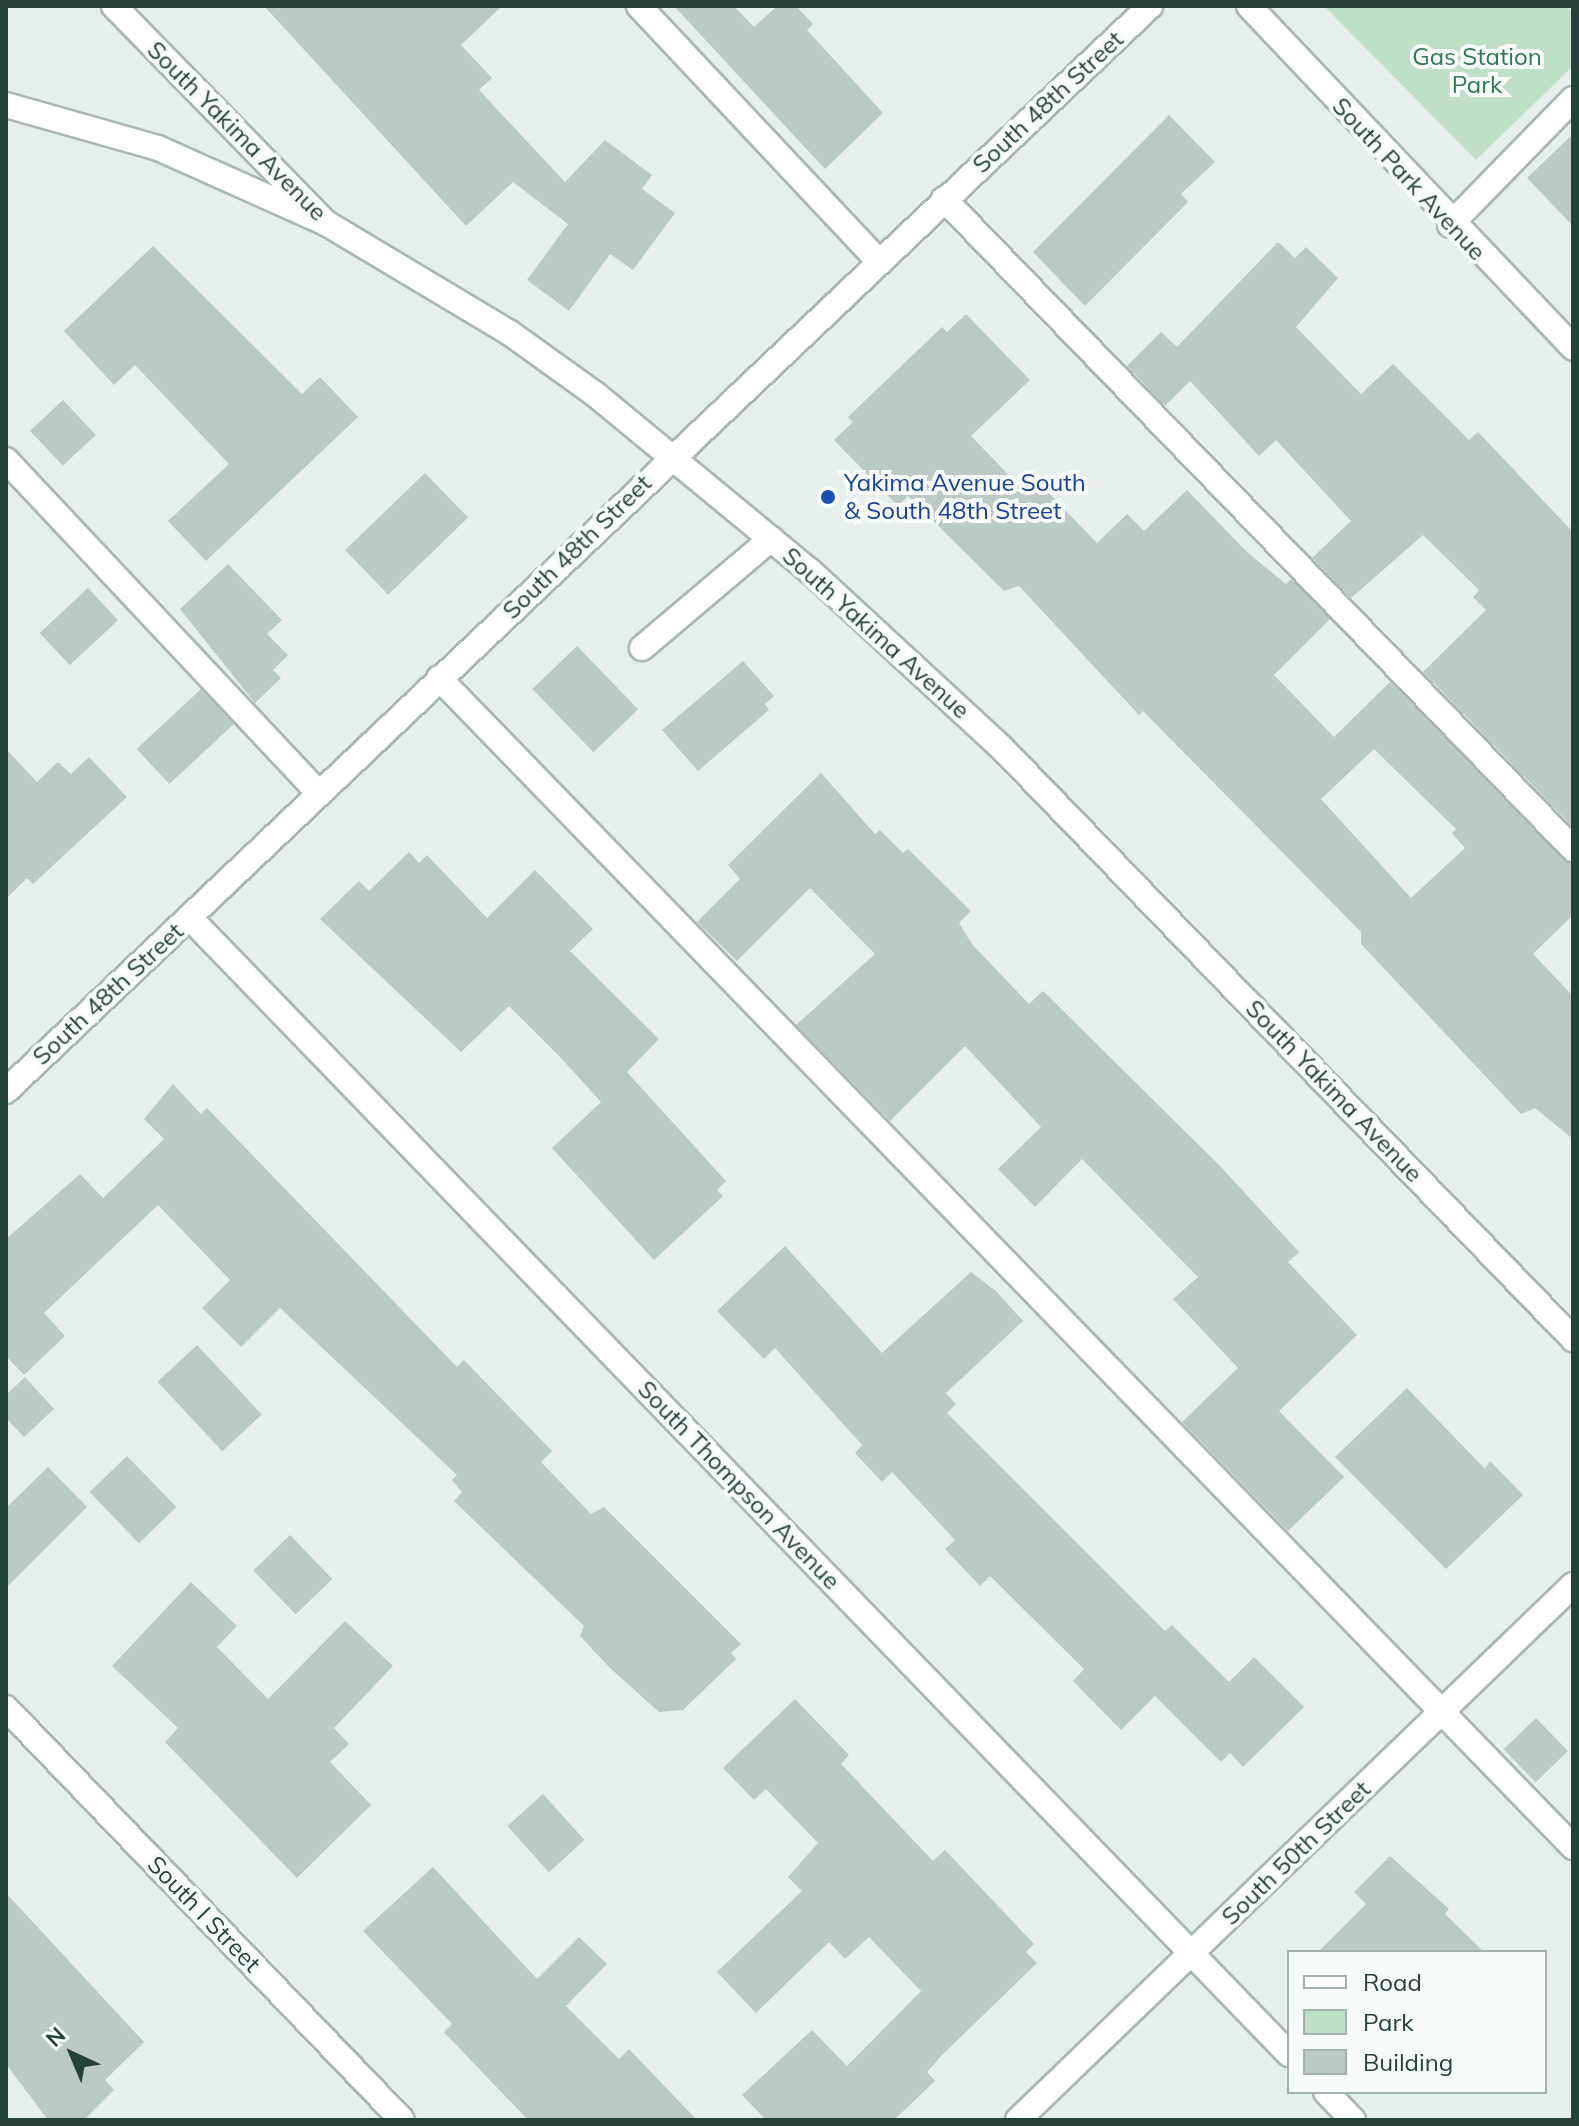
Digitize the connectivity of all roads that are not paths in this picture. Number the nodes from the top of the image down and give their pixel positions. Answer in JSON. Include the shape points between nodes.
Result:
{"nodes":[{"id":1,"x":114,"y":6,"type":"edge"},
{"id":2,"x":639,"y":6,"type":"edge"},
{"id":3,"x":1150,"y":6,"type":"edge"},
{"id":4,"x":1249,"y":6,"type":"edge"},
{"id":5,"x":1573,"y":99,"type":"edge"},
{"id":6,"x":6,"y":105,"type":"edge"},
{"id":7,"x":944,"y":199,"type":"junction"},
{"id":8,"x":326,"y":223,"type":"junction"},
{"id":9,"x":1450,"y":225,"type":"junction"},
{"id":10,"x":879,"y":262,"type":"junction"},
{"id":11,"x":1573,"y":348,"type":"edge"},
{"id":12,"x":672,"y":456,"type":"junction"},
{"id":13,"x":6,"y":460,"type":"edge"},
{"id":14,"x":771,"y":539,"type":"junction"},
{"id":15,"x":642,"y":648,"type":"dead end"},
{"id":16,"x":439,"y":678,"type":"junction"},
{"id":17,"x":319,"y":793,"type":"junction"},
{"id":18,"x":1573,"y":849,"type":"edge"},
{"id":19,"x":189,"y":917,"type":"junction"},
{"id":20,"x":6,"y":1091,"type":"edge"},
{"id":21,"x":1573,"y":1339,"type":"edge"},
{"id":22,"x":1573,"y":1585,"type":"edge"},
{"id":23,"x":6,"y":1708,"type":"edge"},
{"id":24,"x":1441,"y":1712,"type":"junction"},
{"id":25,"x":1573,"y":1847,"type":"edge"},
{"id":26,"x":1192,"y":1954,"type":"junction"},
{"id":27,"x":1287,"y":2052,"type":"edge"},
{"id":28,"x":1328,"y":2094,"type":"edge"},
{"id":29,"x":402,"y":2120,"type":"edge"},
{"id":30,"x":1018,"y":2120,"type":"edge"},
{"id":31,"x":1353,"y":2120,"type":"edge"}],
"edges":[{"from":1,"to":8,"type":"street","name":"South Yakima Avenue"},
{"from":2,"to":10,"type":"street"},
{"from":3,"to":7,"type":"street","name":"South 48th Street"},
{"from":4,"to":9,"type":"street","name":"South Park Avenue"},
{"from":5,"to":9,"type":"street"},
{"from":6,"to":8,"type":"street","via":[[158,148]]},
{"from":7,"to":10,"type":"street","name":"South 48th Street"},
{"from":7,"to":18,"type":"street"},
{"from":8,"to":12,"type":"street","name":"South Yakima Avenue","via":[[510,333]]},
{"from":9,"to":11,"type":"street","name":"South Park Avenue"},
{"from":10,"to":12,"type":"street","name":"South 48th Street"},
{"from":12,"to":14,"type":"street","name":"South Yakima Avenue"},
{"from":12,"to":16,"type":"street","name":"South 48th Street"},
{"from":13,"to":17,"type":"street"},
{"from":14,"to":15,"type":"street"},
{"from":14,"to":21,"type":"street","name":"South Yakima Avenue","via":[[1002,748]]},
{"from":16,"to":17,"type":"street","name":"South 48th Street"},
{"from":16,"to":24,"type":"street"},
{"from":17,"to":19,"type":"street","name":"South 48th Street"},
{"from":19,"to":20,"type":"street","name":"South 48th Street"},
{"from":19,"to":26,"type":"street","name":"South Thompson Avenue"},
{"from":22,"to":24,"type":"street","name":"South 50th Street"},
{"from":23,"to":29,"type":"street","name":"South I Street"},
{"from":24,"to":25,"type":"street"},
{"from":24,"to":26,"type":"street","name":"South 50th Street"},
{"from":26,"to":27,"type":"street","name":"South Thompson Avenue"},
{"from":26,"to":30,"type":"street","name":"South 50th Street"},
{"from":28,"to":31,"type":"street"}]}
